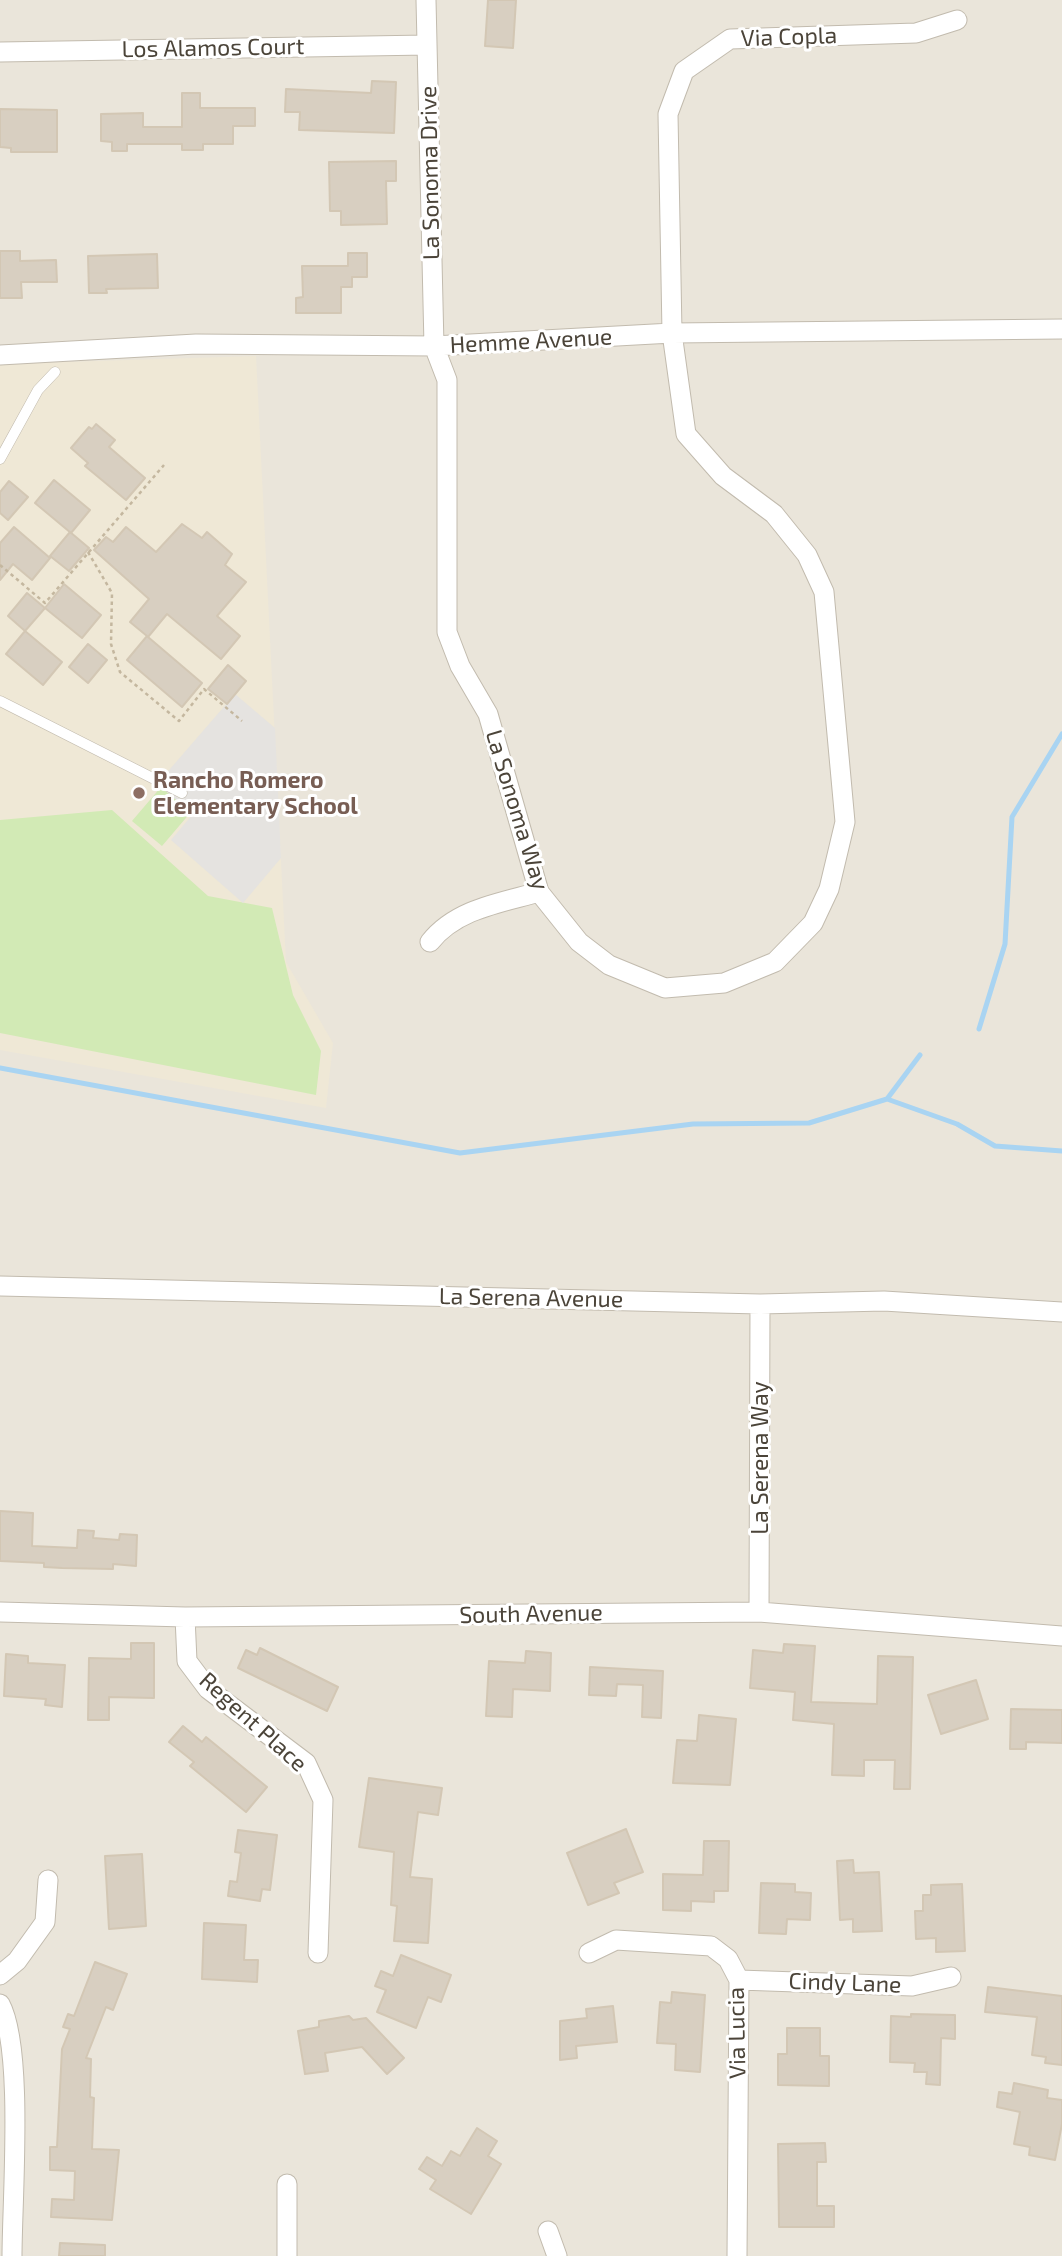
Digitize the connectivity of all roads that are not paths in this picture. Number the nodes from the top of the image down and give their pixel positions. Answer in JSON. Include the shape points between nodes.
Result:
{"nodes":[{"id":1,"x":426,"y":0,"type":"edge"},
{"id":2,"x":957,"y":20,"type":"dead end"},
{"id":3,"x":426,"y":44,"type":"junction"},
{"id":4,"x":0,"y":52,"type":"edge"},
{"id":5,"x":1062,"y":329,"type":"edge"},
{"id":6,"x":672,"y":333,"type":"junction"},
{"id":7,"x":434,"y":346,"type":"junction"},
{"id":8,"x":0,"y":355,"type":"edge"},
{"id":9,"x":55,"y":372,"type":"dead end"},
{"id":10,"x":0,"y":459,"type":"edge"},
{"id":11,"x":0,"y":701,"type":"edge"},
{"id":12,"x":182,"y":793,"type":"dead end"},
{"id":13,"x":539,"y":892,"type":"junction"},
{"id":14,"x":430,"y":942,"type":"dead end"},
{"id":15,"x":0,"y":1286,"type":"edge"},
{"id":16,"x":760,"y":1304,"type":"junction"},
{"id":17,"x":1062,"y":1312,"type":"edge"},
{"id":18,"x":0,"y":1612,"type":"edge"},
{"id":19,"x":759,"y":1612,"type":"junction"},
{"id":20,"x":185,"y":1617,"type":"junction"},
{"id":21,"x":1062,"y":1636,"type":"edge"},
{"id":22,"x":48,"y":1880,"type":"dead end"},
{"id":23,"x":318,"y":1953,"type":"dead end"},
{"id":24,"x":589,"y":1953,"type":"dead end"},
{"id":25,"x":0,"y":1975,"type":"edge"},
{"id":26,"x":951,"y":1977,"type":"dead end"},
{"id":27,"x":738,"y":1980,"type":"junction"},
{"id":28,"x":0,"y":2004,"type":"edge"},
{"id":29,"x":288,"y":2184,"type":"dead end"},
{"id":30,"x":548,"y":2231,"type":"dead end"},
{"id":31,"x":12,"y":2256,"type":"edge"},
{"id":32,"x":287,"y":2256,"type":"edge"},
{"id":33,"x":557,"y":2256,"type":"edge"},
{"id":34,"x":737,"y":2256,"type":"edge"}],
"edges":[{"from":1,"to":3,"type":"street","name":"La Sonoma Drive"},
{"from":2,"to":6,"type":"street","name":"Via Copla","via":[[916,33],[730,39],[684,71],[668,114]]},
{"from":3,"to":4,"type":"street","name":"Los Alamos Court"},
{"from":3,"to":7,"type":"street","name":"La Sonoma Drive"},
{"from":5,"to":6,"type":"street","name":"Hemme Avenue"},
{"from":6,"to":7,"type":"street","name":"Hemme Avenue"},
{"from":6,"to":13,"type":"street","name":"La Sonoma Way","via":[[686,434],[723,476],[775,514],[807,555],[824,592],[845,822],[832,876],[813,923],[775,962],[724,983],[665,988],[609,965],[579,942]]},
{"from":7,"to":8,"type":"street","name":"Hemme Avenue","via":[[196,345]]},
{"from":7,"to":13,"type":"street","name":"La Sonoma Way","via":[[447,380],[447,632],[460,666],[488,714]]},
{"from":9,"to":10,"type":"lane","via":[[38,390]]},
{"from":11,"to":12,"type":"lane"},
{"from":13,"to":14,"type":"street","via":[[462,915],[443,926]]},
{"from":15,"to":16,"type":"street","name":"La Serena Avenue"},
{"from":16,"to":17,"type":"street","name":"La Serena Avenue","via":[[884,1301]]},
{"from":16,"to":19,"type":"street","name":"La Serena Way"},
{"from":18,"to":20,"type":"street","name":"South Avenue"},
{"from":19,"to":20,"type":"street","name":"South Avenue"},
{"from":19,"to":21,"type":"street","name":"South Avenue"},
{"from":20,"to":23,"type":"street","name":"Regent Place","via":[[187,1661],[208,1689],[306,1763],[323,1800]]},
{"from":22,"to":25,"type":"street","via":[[45,1922],[17,1961]]},
{"from":24,"to":27,"type":"street","name":"Via Lucia","via":[[616,1940],[711,1946],[728,1959]]},
{"from":26,"to":27,"type":"street","name":"Cindy Lane","via":[[912,1986]]},
{"from":27,"to":34,"type":"street","name":"Via Lucia"},
{"from":28,"to":31,"type":"street","via":[[6,2015],[14,2083]]},
{"from":29,"to":32,"type":"street"},
{"from":30,"to":33,"type":"street"}]}
